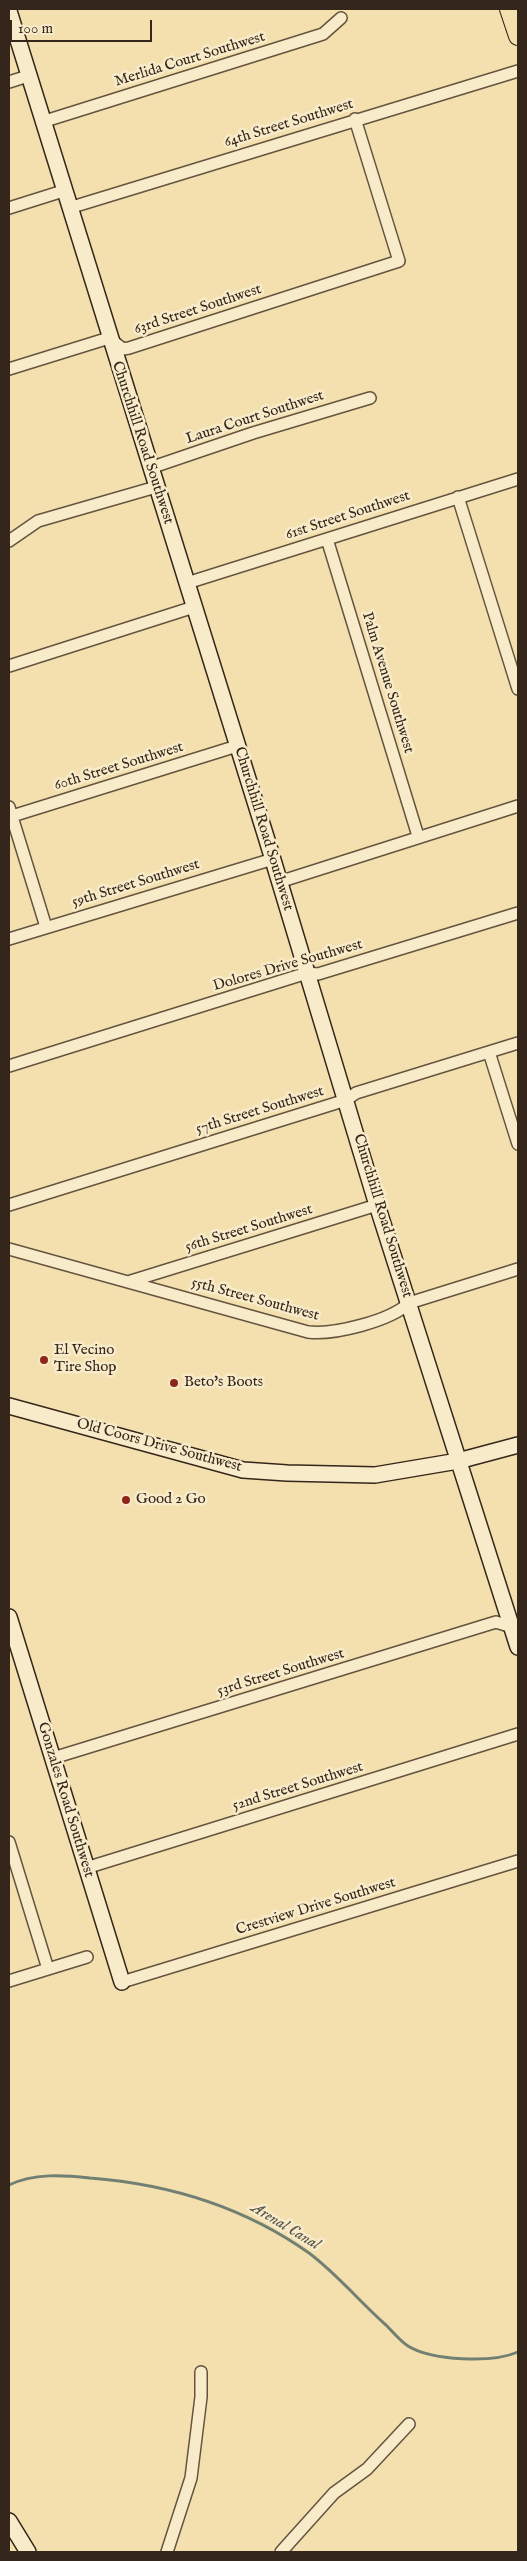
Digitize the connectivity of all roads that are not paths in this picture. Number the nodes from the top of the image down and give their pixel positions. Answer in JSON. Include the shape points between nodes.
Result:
{"nodes":[{"id":1,"x":509,"y":9,"type":"edge"},
{"id":2,"x":9,"y":11,"type":"edge"},
{"id":3,"x":341,"y":18,"type":"dead end"},
{"id":4,"x":518,"y":36,"type":"edge"},
{"id":5,"x":518,"y":70,"type":"edge"},
{"id":6,"x":28,"y":76,"type":"junction"},
{"id":7,"x":9,"y":82,"type":"edge"},
{"id":8,"x":355,"y":119,"type":"junction"},
{"id":9,"x":42,"y":122,"type":"junction"},
{"id":10,"x":63,"y":191,"type":"junction"},
{"id":11,"x":9,"y":208,"type":"edge"},
{"id":12,"x":68,"y":208,"type":"junction"},
{"id":13,"x":109,"y":338,"type":"junction"},
{"id":14,"x":9,"y":369,"type":"edge"},
{"id":15,"x":370,"y":398,"type":"dead end"},
{"id":16,"x":150,"y":468,"type":"junction"},
{"id":17,"x":518,"y":479,"type":"edge"},
{"id":18,"x":156,"y":487,"type":"junction"},
{"id":19,"x":458,"y":497,"type":"junction"},
{"id":20,"x":327,"y":539,"type":"junction"},
{"id":21,"x":9,"y":541,"type":"edge"},
{"id":22,"x":186,"y":583,"type":"junction"},
{"id":23,"x":194,"y":607,"type":"junction"},
{"id":24,"x":9,"y":666,"type":"edge"},
{"id":25,"x":518,"y":689,"type":"edge"},
{"id":26,"x":237,"y":746,"type":"junction"},
{"id":27,"x":518,"y":806,"type":"edge"},
{"id":28,"x":10,"y":813,"type":"edge"},
{"id":29,"x":418,"y":836,"type":"junction"},
{"id":30,"x":272,"y":859,"type":"junction"},
{"id":31,"x":279,"y":882,"type":"junction"},
{"id":32,"x":518,"y":913,"type":"edge"},
{"id":33,"x":46,"y":927,"type":"junction"},
{"id":34,"x":9,"y":939,"type":"edge"},
{"id":35,"x":307,"y":973,"type":"junction"},
{"id":36,"x":518,"y":1043,"type":"edge"},
{"id":37,"x":489,"y":1052,"type":"junction"},
{"id":38,"x":9,"y":1066,"type":"edge"},
{"id":39,"x":346,"y":1100,"type":"junction"},
{"id":40,"x":518,"y":1144,"type":"edge"},
{"id":41,"x":9,"y":1205,"type":"edge"},
{"id":42,"x":377,"y":1205,"type":"junction"},
{"id":43,"x":9,"y":1249,"type":"edge"},
{"id":44,"x":518,"y":1269,"type":"edge"},
{"id":45,"x":130,"y":1282,"type":"junction"},
{"id":46,"x":408,"y":1303,"type":"junction"},
{"id":47,"x":9,"y":1406,"type":"edge"},
{"id":48,"x":518,"y":1445,"type":"edge"},
{"id":49,"x":458,"y":1461,"type":"junction"},
{"id":50,"x":9,"y":1617,"type":"edge"},
{"id":51,"x":515,"y":1626,"type":"edge"},
{"id":52,"x":518,"y":1647,"type":"edge"},
{"id":53,"x":518,"y":1734,"type":"edge"},
{"id":54,"x":53,"y":1758,"type":"junction"},
{"id":55,"x":9,"y":1842,"type":"edge"},
{"id":56,"x":518,"y":1861,"type":"edge"},
{"id":57,"x":13,"y":1868,"type":"edge"},
{"id":58,"x":86,"y":1868,"type":"junction"},
{"id":59,"x":87,"y":1957,"type":"dead end"},
{"id":60,"x":48,"y":1969,"type":"junction"},
{"id":61,"x":9,"y":1981,"type":"edge"},
{"id":62,"x":122,"y":1982,"type":"joint"},
{"id":63,"x":201,"y":2372,"type":"dead end"},
{"id":64,"x":409,"y":2424,"type":"dead end"},
{"id":65,"x":9,"y":2521,"type":"edge"},
{"id":66,"x":28,"y":2552,"type":"edge"},
{"id":67,"x":167,"y":2552,"type":"edge"},
{"id":68,"x":281,"y":2552,"type":"edge"}],
"edges":[{"from":1,"to":4,"type":"main road"},
{"from":2,"to":6,"type":"street","name":"Churchhill Road Southwest"},
{"from":3,"to":9,"type":"street","name":"Merlida Court Southwest","via":[[323,34]]},
{"from":5,"to":8,"type":"street","name":"64th Street Southwest"},
{"from":6,"to":7,"type":"street"},
{"from":6,"to":9,"type":"street","name":"Churchhill Road Southwest"},
{"from":8,"to":12,"type":"street","name":"64th Street Southwest"},
{"from":8,"to":13,"type":"street","name":"63rd Street Southwest","via":[[399,261],[129,348],[122,348]]},
{"from":9,"to":10,"type":"street","name":"Churchhill Road Southwest"},
{"from":10,"to":11,"type":"street"},
{"from":10,"to":12,"type":"street","name":"Churchhill Road Southwest"},
{"from":12,"to":13,"type":"street","name":"Churchhill Road Southwest"},
{"from":13,"to":14,"type":"street"},
{"from":13,"to":16,"type":"street","name":"Churchhill Road Southwest"},
{"from":15,"to":16,"type":"street","name":"Laura Court Southwest"},
{"from":16,"to":18,"type":"street","name":"Churchhill Road Southwest"},
{"from":17,"to":19,"type":"street","name":"61st Street Southwest"},
{"from":18,"to":21,"type":"street","via":[[38,521]]},
{"from":18,"to":22,"type":"street","name":"Churchhill Road Southwest"},
{"from":19,"to":20,"type":"street","name":"61st Street Southwest"},
{"from":19,"to":25,"type":"street"},
{"from":20,"to":22,"type":"street","name":"61st Street Southwest"},
{"from":20,"to":29,"type":"street","name":"Palm Avenue Southwest"},
{"from":22,"to":23,"type":"street","name":"Churchhill Road Southwest"},
{"from":23,"to":24,"type":"street"},
{"from":23,"to":26,"type":"street","name":"Churchhill Road Southwest"},
{"from":26,"to":28,"type":"street","name":"60th Street Southwest"},
{"from":26,"to":30,"type":"street","name":"Churchhill Road Southwest"},
{"from":27,"to":29,"type":"street"},
{"from":28,"to":33,"type":"street"},
{"from":29,"to":31,"type":"street"},
{"from":30,"to":31,"type":"street","name":"Churchhill Road Southwest"},
{"from":30,"to":33,"type":"street","name":"59th Street Southwest"},
{"from":31,"to":35,"type":"street","name":"Churchhill Road Southwest"},
{"from":32,"to":35,"type":"street","name":"Dolores Drive Southwest","via":[[318,974]]},
{"from":33,"to":34,"type":"street","name":"59th Street Southwest"},
{"from":35,"to":38,"type":"street","name":"Dolores Drive Southwest"},
{"from":35,"to":39,"type":"street","name":"Churchhill Road Southwest"},
{"from":36,"to":37,"type":"street","name":"57th Street Southwest"},
{"from":37,"to":39,"type":"street","name":"57th Street Southwest","via":[[356,1093]]},
{"from":37,"to":40,"type":"street"},
{"from":39,"to":41,"type":"street","name":"57th Street Southwest"},
{"from":39,"to":42,"type":"street","name":"Churchhill Road Southwest"},
{"from":42,"to":45,"type":"street","name":"56th Street Southwest"},
{"from":42,"to":46,"type":"street","name":"Churchhill Road Southwest"},
{"from":43,"to":45,"type":"street","name":"55th Street Southwest"},
{"from":44,"to":46,"type":"street","name":"55th Street Southwest"},
{"from":45,"to":46,"type":"street","name":"55th Street Southwest","via":[[320,1334],[399,1312]]},
{"from":46,"to":49,"type":"street","name":"Churchhill Road Southwest"},
{"from":47,"to":49,"type":"street","name":"Old Coors Drive Southwest","via":[[243,1470],[375,1475]]},
{"from":48,"to":49,"type":"street","name":"Old Coors Drive Southwest"},
{"from":49,"to":51,"type":"street","name":"Churchhill Road Southwest"},
{"from":50,"to":54,"type":"street","name":"Gonzales Road Southwest"},
{"from":51,"to":52,"type":"street","name":"Churchhill Road Southwest"},
{"from":51,"to":54,"type":"street","name":"53rd Street Southwest","via":[[496,1622]]},
{"from":53,"to":58,"type":"street","name":"52nd Street Southwest"},
{"from":54,"to":58,"type":"street","name":"Gonzales Road Southwest"},
{"from":55,"to":57,"type":"street"},
{"from":56,"to":62,"type":"street","name":"Crestview Drive Southwest"},
{"from":57,"to":60,"type":"street"},
{"from":58,"to":62,"type":"street","name":"Gonzales Road Southwest"},
{"from":59,"to":60,"type":"street"},
{"from":60,"to":61,"type":"street"},
{"from":63,"to":67,"type":"street","via":[[191,2478]]},
{"from":64,"to":68,"type":"street","via":[[367,2469],[334,2493]]},
{"from":65,"to":66,"type":"street"}]}
